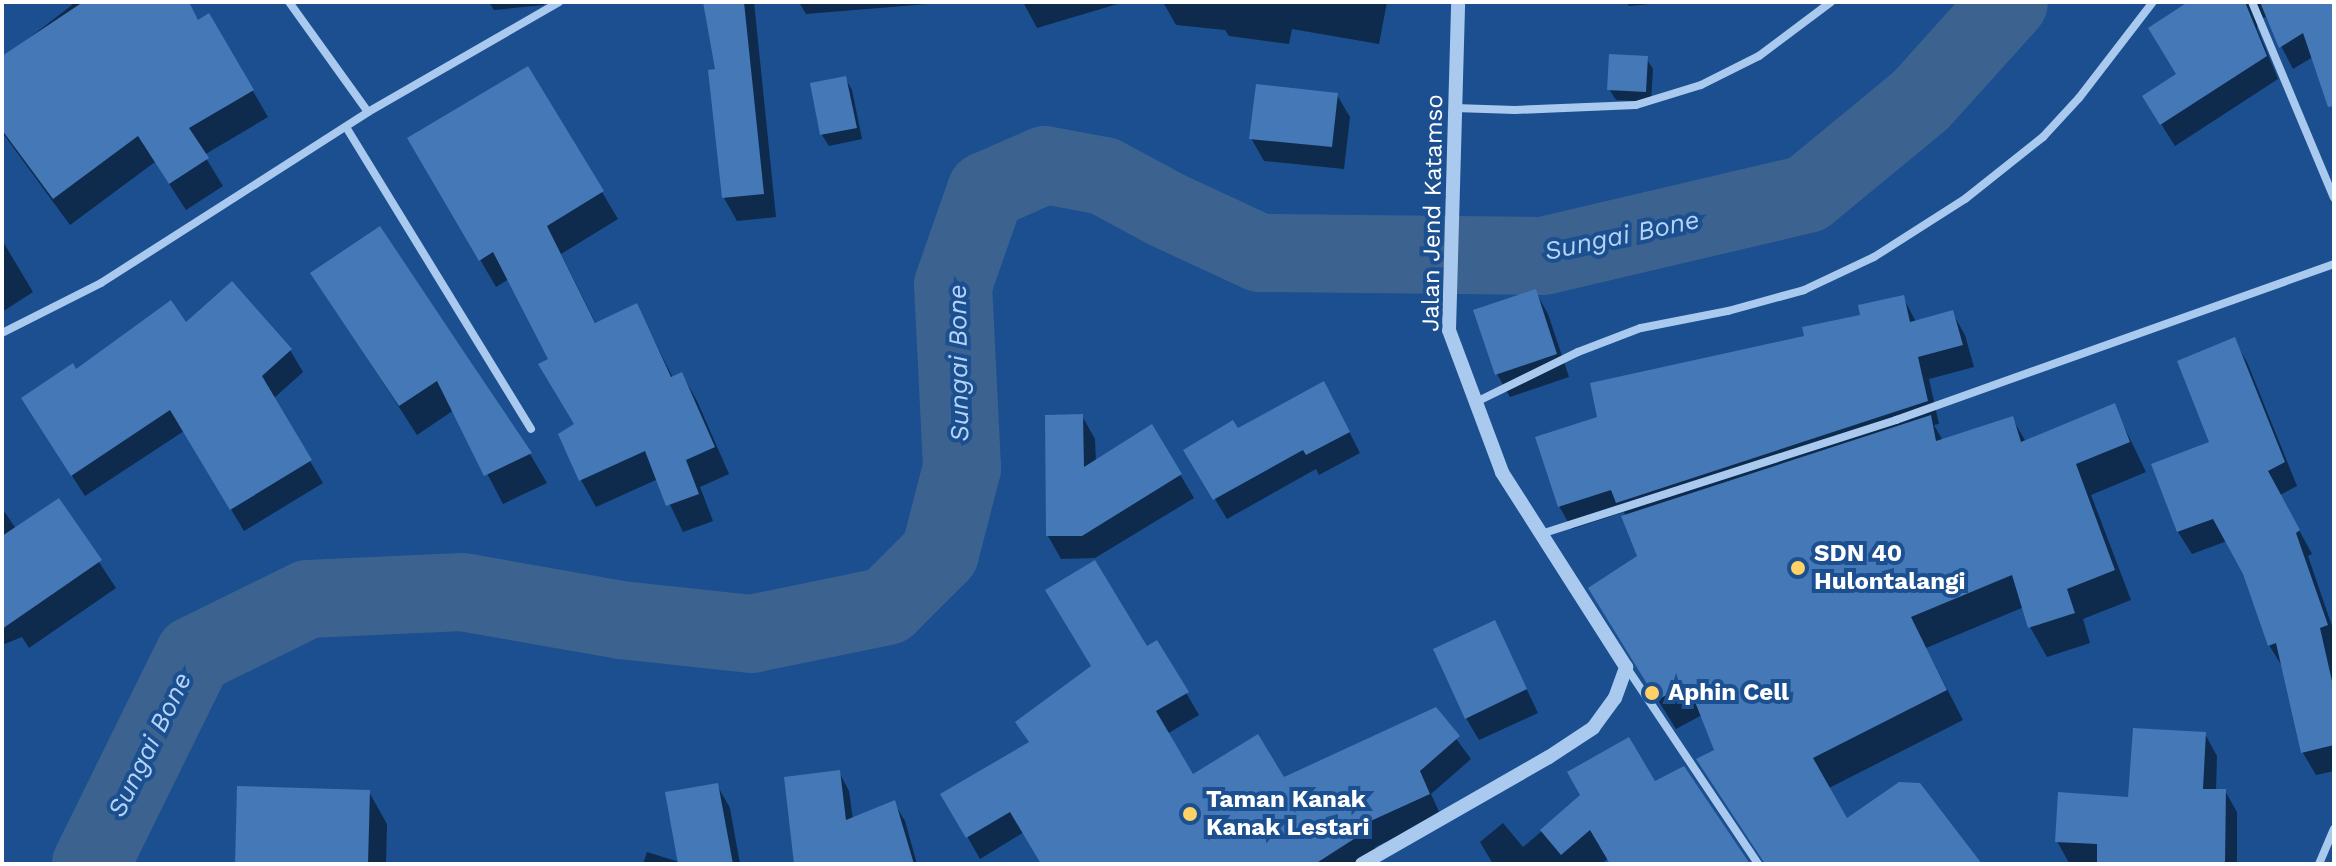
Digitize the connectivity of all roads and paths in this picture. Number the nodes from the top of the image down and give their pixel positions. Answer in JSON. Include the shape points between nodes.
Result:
{"nodes":[{"id":1,"x":289,"y":2,"type":"edge"},
{"id":2,"x":559,"y":2,"type":"edge"},
{"id":3,"x":1458,"y":2,"type":"edge"},
{"id":4,"x":1831,"y":2,"type":"edge"},
{"id":5,"x":2153,"y":2,"type":"edge"},
{"id":6,"x":2252,"y":2,"type":"edge"},
{"id":7,"x":1455,"y":108,"type":"junction"},
{"id":8,"x":368,"y":112,"type":"junction"},
{"id":9,"x":346,"y":127,"type":"junction"},
{"id":10,"x":2334,"y":198,"type":"edge"},
{"id":11,"x":2334,"y":264,"type":"edge"},
{"id":12,"x":2,"y":333,"type":"edge"},
{"id":13,"x":1474,"y":403,"type":"junction"},
{"id":14,"x":531,"y":429,"type":"dead end"},
{"id":15,"x":1540,"y":534,"type":"junction"},
{"id":16,"x":1626,"y":667,"type":"junction"},
{"id":17,"x":2334,"y":829,"type":"edge"},
{"id":18,"x":1362,"y":864,"type":"edge"},
{"id":19,"x":1758,"y":864,"type":"edge"},
{"id":20,"x":2319,"y":864,"type":"edge"}],
"edges":[{"from":1,"to":8,"type":"street"},
{"from":2,"to":8,"type":"street"},
{"from":3,"to":7,"type":"street","name":"Jalan Jend Katamso"},
{"from":4,"to":7,"type":"street","via":[[1759,56],[1701,85],[1636,105]]},
{"from":5,"to":13,"type":"street","via":[[2043,137],[1965,199],[1874,257],[1804,290],[1641,328]]},
{"from":6,"to":10,"type":"street"},
{"from":7,"to":13,"type":"street","name":"Jalan Jend Katamso","via":[[1449,330]]},
{"from":8,"to":9,"type":"street"},
{"from":9,"to":12,"type":"street","via":[[101,283]]},
{"from":9,"to":14,"type":"street"},
{"from":11,"to":15,"type":"street","via":[[1896,420]]},
{"from":13,"to":15,"type":"street","name":"Jalan Jend Katamso","via":[[1502,472]]},
{"from":15,"to":16,"type":"street","name":"Jalan Jend Katamso"},
{"from":16,"to":18,"type":"street","via":[[1615,698],[1593,728]]},
{"from":16,"to":19,"type":"street"},
{"from":17,"to":20,"type":"street"}]}
